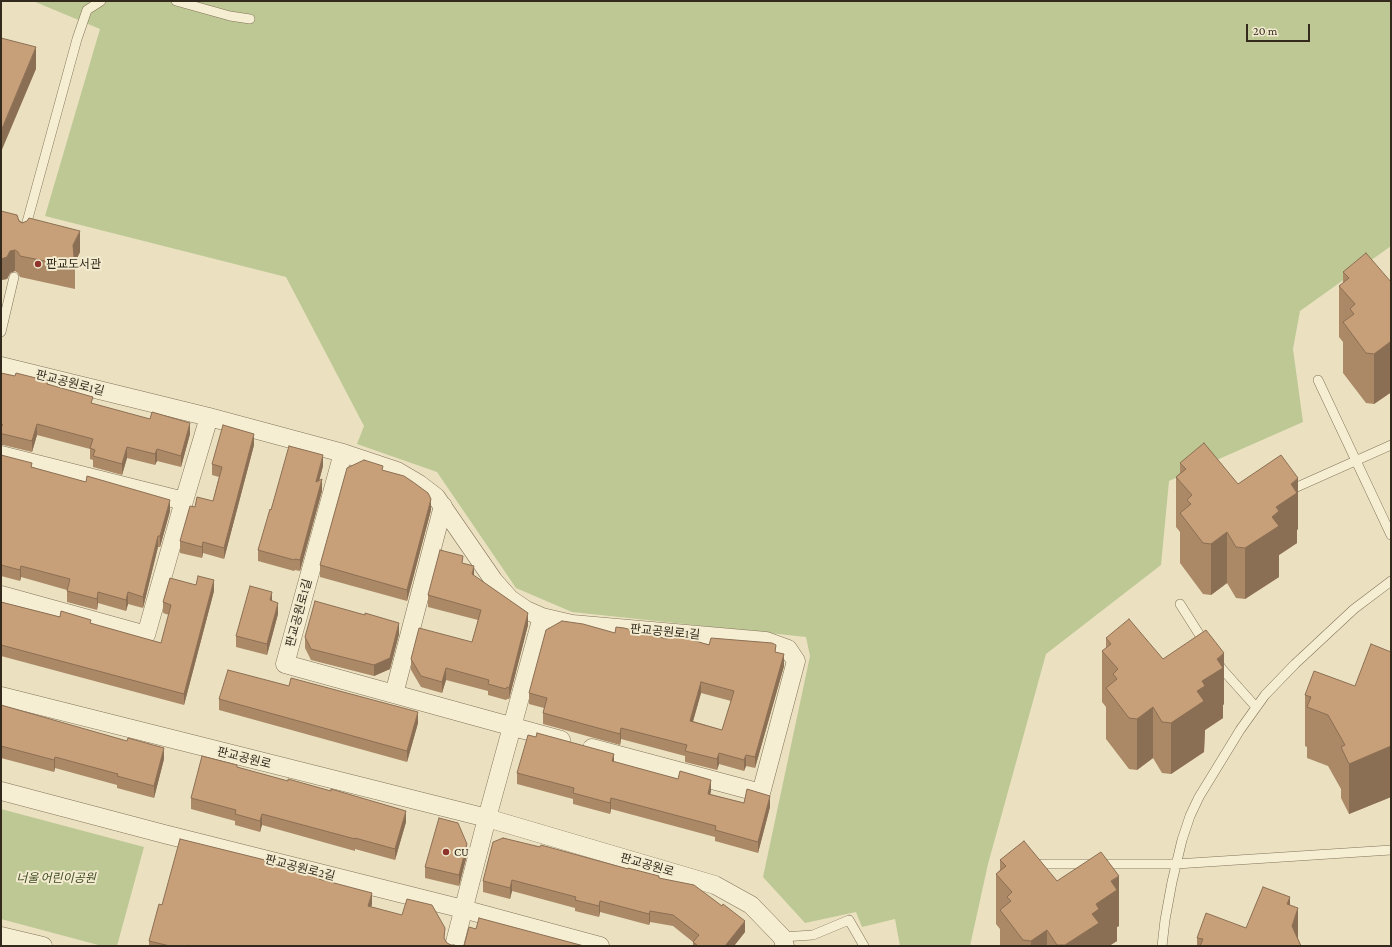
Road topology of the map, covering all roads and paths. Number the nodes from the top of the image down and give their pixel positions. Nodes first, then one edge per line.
1 (101, 1) edge
2 (176, 1) edge
3 (250, 19) dead end
4 (22, 238) edge
5 (14, 277) dead end
6 (1, 332) edge
7 (1, 366) edge
8 (1318, 380) dead end
9 (209, 417) junction
10 (1391, 445) edge
11 (342, 453) junction
12 (1, 455) edge
13 (1356, 460) junction
14 (1281, 494) edge
15 (184, 501) junction
16 (443, 506) junction
17 (1391, 535) edge
18 (1391, 581) edge
19 (1, 595) edge
20 (1180, 604) dead end
21 (542, 617) junction
22 (394, 694) junction
23 (1, 696) edge
24 (1256, 707) junction
25 (512, 727) junction
26 (1, 790) edge
27 (487, 818) junction
28 (1391, 850) edge
29 (1042, 864) edge
30 (1176, 864) junction
31 (463, 909) junction
32 (1, 936) edge
33 (784, 942) edge
34 (43, 946) edge
35 (454, 946) edge
36 (600, 946) edge
37 (864, 946) edge
38 (1162, 946) edge

1 - 4 lane
2 - 3 lane
5 - 6 lane
7 - 9 street, 판교공원로1길
8 - 13 lane
9 - 11 street, 판교공원로1길
9 - 15 street
10 - 13 lane
11 - 16 street, 판교공원로1길
11 - 22 street, 판교공원로1길
12 - 15 street
13 - 14 lane
13 - 17 lane
15 - 19 street
16 - 21 street, 판교공원로1길
16 - 22 street
18 - 24 lane
20 - 24 lane
21 - 25 street
21 - 25 street, 판교공원로1길
22 - 25 street, 판교공원로1길
23 - 27 street, 판교공원로
24 - 30 lane
25 - 27 street
26 - 31 street, 판교공원로2길
27 - 31 street
27 - 33 street, 판교공원로
28 - 30 lane
29 - 30 lane
30 - 38 lane
31 - 35 street
31 - 36 street, 판교공원로2길
32 - 34 street
33 - 37 lane

